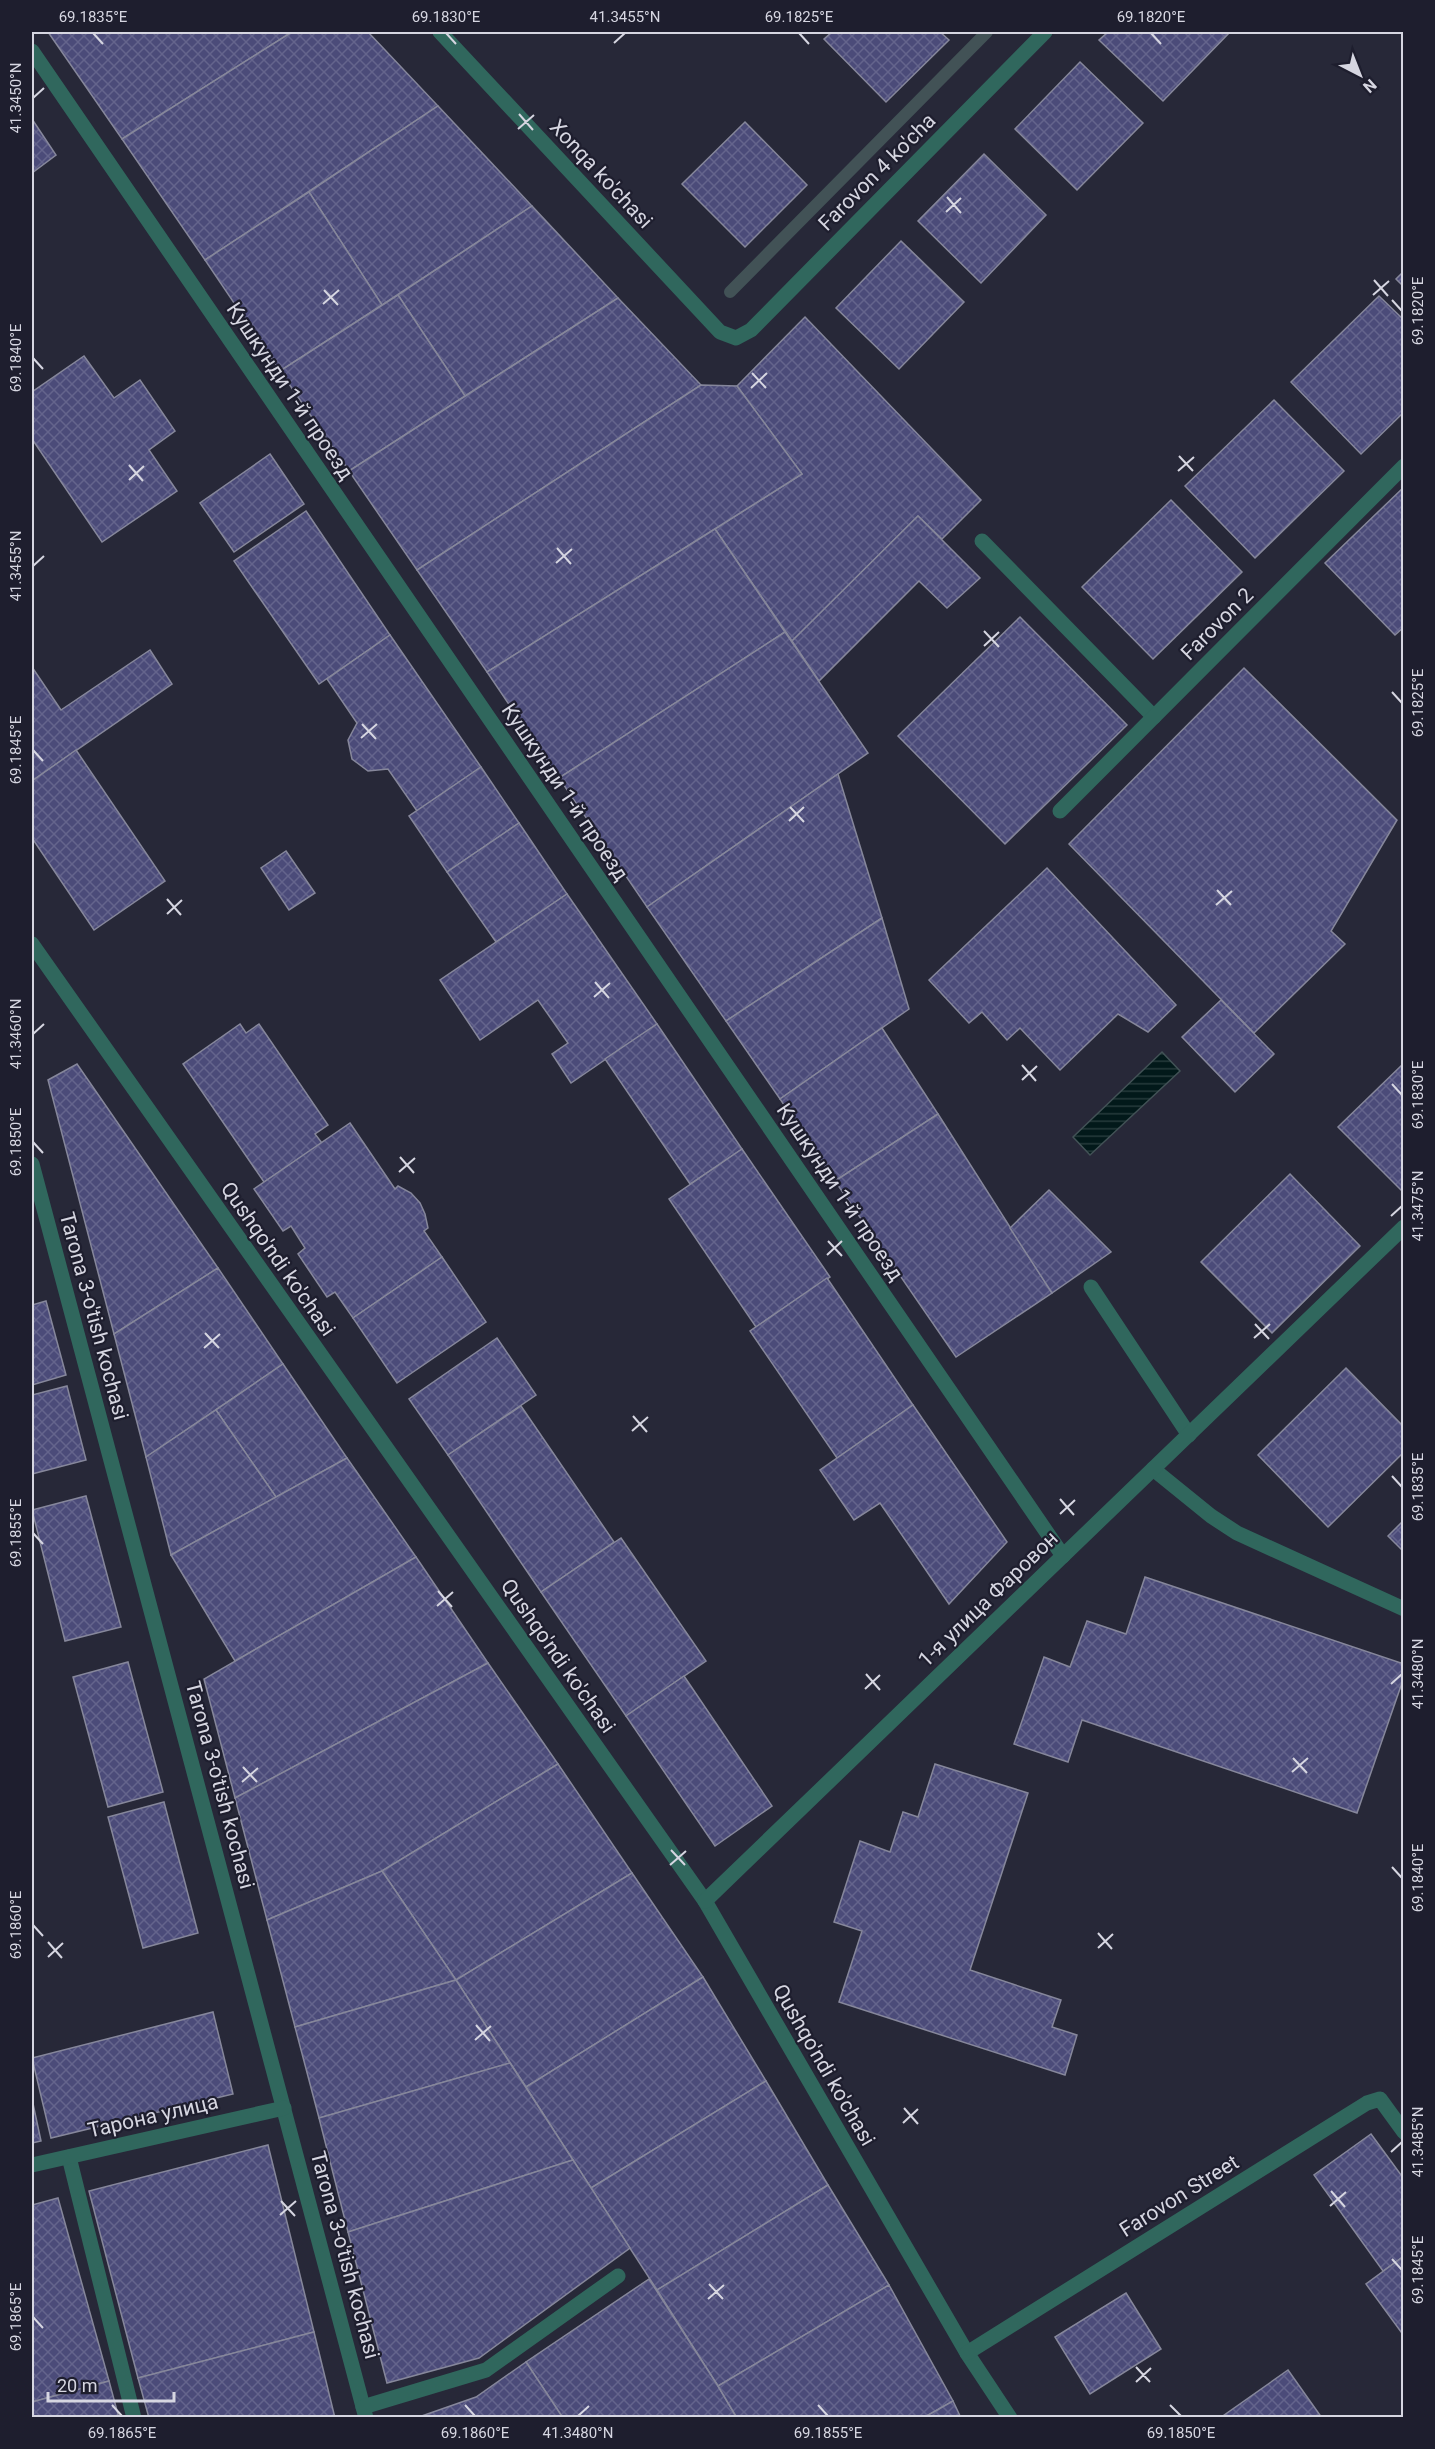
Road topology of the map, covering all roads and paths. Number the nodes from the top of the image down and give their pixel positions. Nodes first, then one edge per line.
1 (440, 32) edge
2 (1045, 32) edge
3 (32, 51) edge
4 (736, 338) joint
5 (1404, 466) edge
6 (982, 541) dead end
7 (1154, 717) junction
8 (1060, 812) dead end
9 (32, 944) edge
10 (32, 1164) edge
11 (1404, 1227) edge
12 (1091, 1287) dead end
13 (1189, 1435) junction
14 (1153, 1469) junction
15 (1063, 1556) junction
16 (1404, 1610) edge
17 (705, 1901) junction
18 (284, 2108) junction
19 (1404, 2132) edge
20 (69, 2157) junction
21 (32, 2165) edge
22 (618, 2276) dead end
23 (967, 2353) junction
24 (365, 2412) edge
25 (134, 2418) edge
26 (1010, 2418) edge

1 - 4 street, Xonqa ko'chasi
2 - 4 street, Farovon 4 ko'cha
3 - 15 street, Кушкунди 1-й проезд
5 - 7 street, Farovon 2
6 - 7 street
7 - 8 street, Farovon 2
9 - 17 street, Qushqo'ndi ko'chasi
10 - 18 street, Tarona 3-o'tish kochasi
11 - 13 street, 1-я улица Фаровон
12 - 13 street
13 - 14 street, 1-я улица Фаровон
14 - 15 street, 1-я улица Фаровон
14 - 16 street
15 - 17 street, 1-я улица Фаровон
17 - 23 street, Qushqo'ndi ko'chasi
18 - 20 street, Тарона улица
18 - 24 street, Tarona 3-o'tish kochasi
19 - 23 street, Farovon Street
20 - 21 street, Тарона улица
20 - 25 street
22 - 24 street
23 - 26 street, Qushqo'ndi ko'chasi

